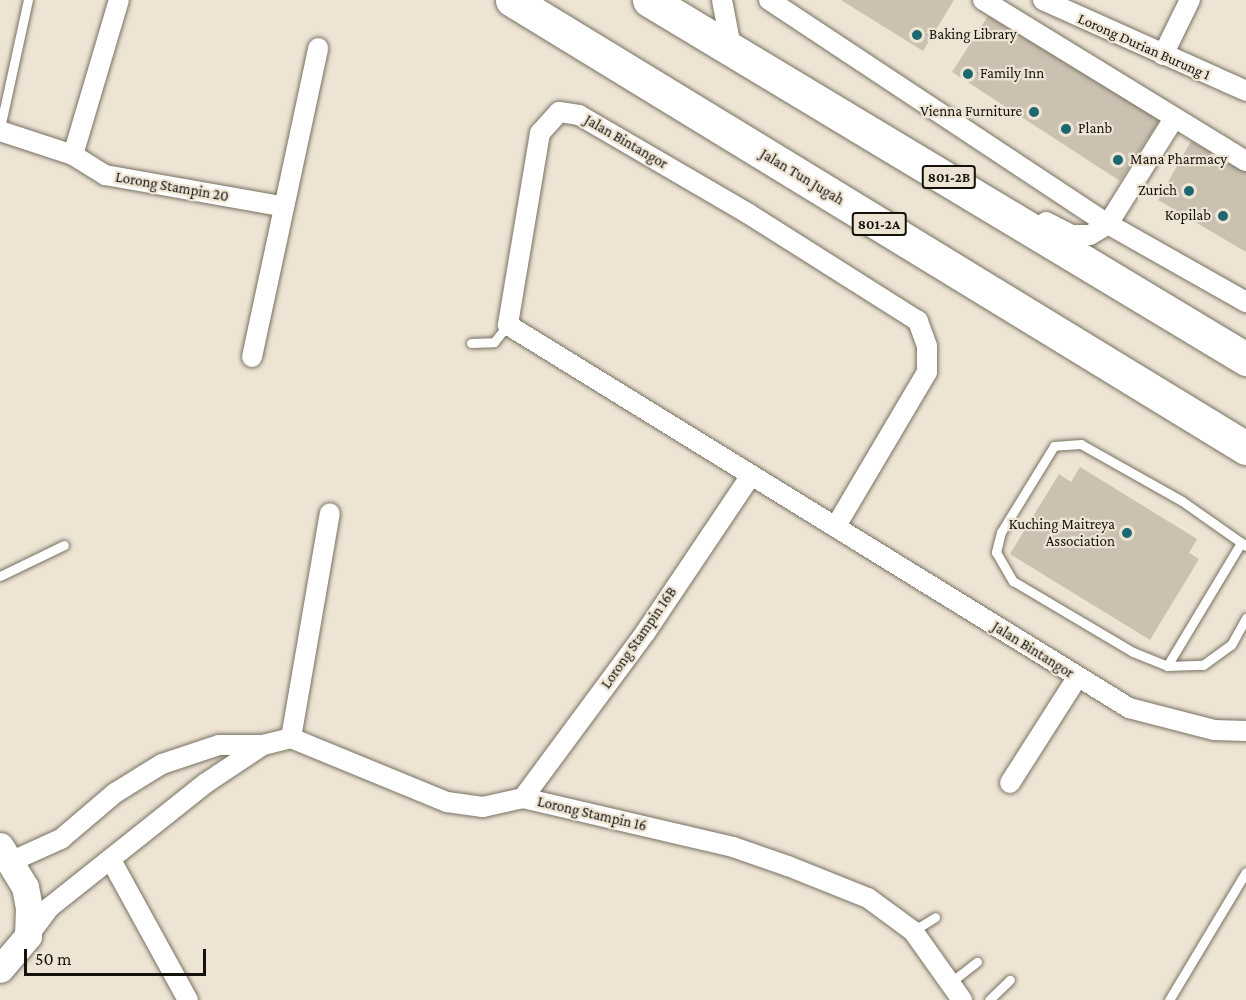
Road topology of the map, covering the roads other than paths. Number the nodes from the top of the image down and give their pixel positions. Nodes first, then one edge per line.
1 (28, 0) edge
2 (119, 0) edge
3 (512, 0) edge
4 (649, 0) edge
5 (722, 0) edge
6 (770, 0) edge
7 (983, 0) edge
8 (1042, 0) edge
9 (1190, 0) edge
10 (318, 48) dead end
11 (732, 52) junction
12 (1163, 56) junction
13 (1246, 91) edge
14 (1173, 120) junction
15 (0, 130) edge
16 (73, 155) junction
17 (1246, 161) edge
18 (926, 162) junction
19 (282, 207) junction
20 (1108, 224) junction
21 (1246, 302) edge
22 (508, 325) junction
23 (471, 343) dead end
24 (252, 357) dead end
25 (1246, 359) edge
26 (1246, 448) edge
27 (751, 475) junction
28 (330, 513) dead end
29 (836, 526) junction
30 (1243, 544) edge
31 (64, 545) dead end
32 (0, 576) edge
33 (1246, 618) edge
34 (1167, 666) junction
35 (1077, 678) junction
36 (1246, 731) edge
37 (291, 738) junction
38 (262, 745) junction
39 (1010, 783) dead end
40 (523, 798) junction
41 (5, 854) edge
42 (111, 860) junction
43 (1246, 872) edge
44 (935, 916) dead end
45 (913, 931) junction
46 (28, 936) junction
47 (977, 962) dead end
48 (0, 969) edge
49 (1010, 980) dead end
50 (951, 982) junction
51 (188, 1000) edge
52 (962, 1000) edge
53 (990, 1000) edge
54 (1169, 1000) edge

1 - 15 lane
2 - 16 street
3 - 26 highway, Jalan Tun Jugah / 801-2A
4 - 11 highway, 801-2B
5 - 11 street
6 - 20 street
7 - 14 street
8 - 12 street, Lorong Durian Burung 1
9 - 12 street
10 - 19 street
11 - 18 highway, 801-2B
12 - 13 street, Lorong Durian Burung 1
14 - 17 street
14 - 20 street
15 - 16 street, Lorong Stampin 20
16 - 19 street, Lorong Stampin 20
18 - 20 street
18 - 25 highway, 801-2B
19 - 24 street
20 - 21 street
22 - 23 lane
22 - 27 street, Jalan Bintangor
22 - 29 street, Jalan Bintangor
27 - 29 street, Jalan Bintangor
27 - 40 street, Lorong Stampin 16B
28 - 37 street
29 - 35 street, Jalan Bintangor
30 - 34 lane
30 - 34 lane
31 - 32 lane
33 - 34 lane
35 - 36 street, Jalan Bintangor
35 - 39 street
37 - 38 street
37 - 40 street, Lorong Stampin 16
38 - 41 street
38 - 42 street
40 - 45 street, Lorong Stampin 16
41 - 46 street
42 - 46 street
42 - 51 street
43 - 54 lane
44 - 45 lane
45 - 50 street, Lorong Stampin 16
46 - 48 street
47 - 50 lane
49 - 53 lane
50 - 52 street, Lorong Stampin 16

